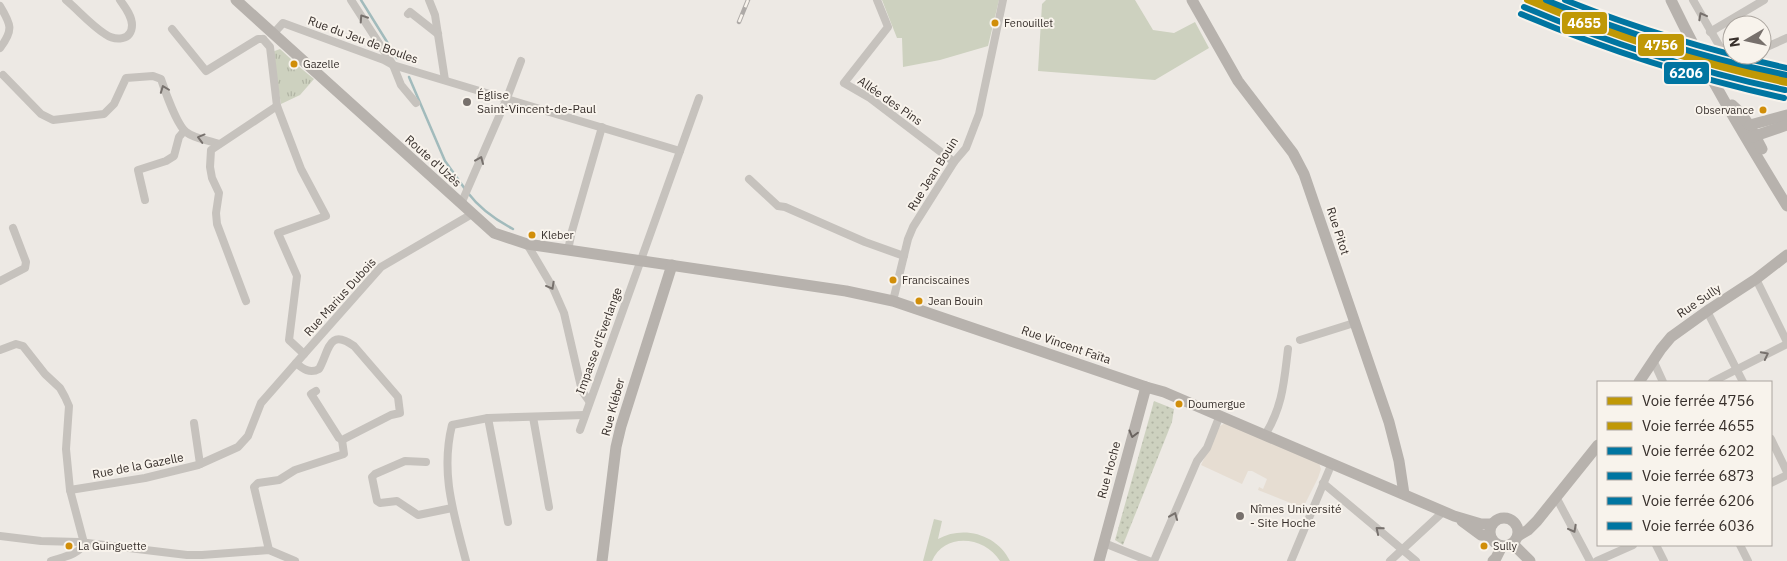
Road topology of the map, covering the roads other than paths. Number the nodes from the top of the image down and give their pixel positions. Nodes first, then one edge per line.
1 (66, 0) edge
2 (120, 0) edge
3 (352, 0) edge
4 (429, 0) edge
5 (877, 0) edge
6 (1003, 0) edge
7 (1192, 0) edge
8 (1671, 0) edge
9 (1693, 0) edge
10 (1764, 0) edge
11 (240, 1) edge
12 (0, 6) edge
13 (408, 14) dead end
14 (172, 29) dead end
15 (1710, 32) junction
16 (438, 34) junction
17 (270, 38) junction
18 (1787, 38) edge
19 (1772, 45) edge
20 (0, 48) edge
21 (1722, 48) edge
22 (521, 61) dead end
23 (393, 65) junction
24 (3, 76) dead end
25 (445, 80) junction
26 (507, 98) junction
27 (699, 98) dead end
28 (416, 103) dead end
29 (277, 106) junction
30 (1787, 115) edge
31 (1787, 125) edge
32 (602, 127) junction
33 (184, 131) junction
34 (1751, 133) junction
35 (219, 144) junction
36 (680, 151) junction
37 (954, 162) junction
38 (749, 179) dead end
39 (145, 200) dead end
40 (461, 204) junction
41 (1787, 205) edge
42 (472, 214) junction
43 (13, 228) dead end
44 (527, 244) junction
45 (568, 250) junction
46 (1787, 255) edge
47 (904, 256) junction
48 (646, 261) junction
49 (672, 265) junction
50 (1756, 280) junction
51 (0, 281) edge
52 (246, 301) dead end
53 (893, 301) junction
54 (1707, 311) junction
55 (1354, 323) junction
56 (1300, 340) dead end
57 (1787, 343) edge
58 (1288, 349) dead end
59 (0, 350) edge
60 (304, 354) junction
61 (1653, 360) junction
62 (296, 363) junction
63 (1737, 370) junction
64 (1640, 381) edge
65 (1663, 381) edge
66 (1714, 381) edge
67 (1742, 381) edge
68 (1146, 387) junction
69 (316, 391) dead end
70 (589, 401) junction
71 (1220, 415) junction
72 (584, 416) junction
73 (533, 417) junction
74 (488, 418) junction
75 (194, 423) dead end
76 (580, 430) dead end
77 (1264, 434) junction
78 (342, 440) junction
79 (1772, 441) edge
80 (1597, 446) edge
81 (426, 462) dead end
82 (1332, 463) junction
83 (200, 464) junction
84 (1787, 474) edge
85 (1772, 482) edge
86 (1323, 483) junction
87 (70, 490) junction
88 (1404, 494) junction
89 (1556, 497) junction
90 (549, 507) dead end
91 (452, 508) junction
92 (1444, 511) junction
93 (1454, 516) junction
94 (1537, 520) junction
95 (508, 522) dead end
96 (1514, 522) junction
97 (1492, 524) junction
98 (0, 536) edge
99 (1490, 536) junction
100 (1511, 542) junction
101 (84, 543) junction
102 (1104, 543) junction
103 (1631, 546) edge
104 (1656, 546) edge
105 (1740, 546) edge
106 (269, 550) junction
107 (1402, 550) junction
108 (186, 558) edge
109 (51, 561) edge
110 (295, 561) edge
111 (466, 561) edge
112 (602, 561) edge
113 (1099, 561) edge
114 (1149, 561) edge
115 (1154, 561) edge
116 (1291, 561) edge
117 (1390, 561) edge
118 (1416, 561) edge
119 (1493, 561) edge
120 (1530, 561) edge
121 (1590, 561) edge
122 (1597, 561) edge
123 (1664, 561) edge
124 (1748, 561) edge

1 - 2 street
23 -> 3 street
4 - 16 street
5 - 37 street, Allée des Pins
6 - 37 street, Rue Jean Bouin
7 - 55 main road, Rue Pitot
8 - 34 main road
15 -> 9 street
10 - 15 street
11 - 17 main road, Route d'Uzès
12 - 20 street
13 - 16 street
14 - 17 street
15 - 21 street
16 - 25 street
17 - 23 street, Rue du Jeu de Boules
17 - 29 street
17 - 40 main road, Route d'Uzès
18 - 19 street
22 - 26 street
23 - 25 street, Rue du Jeu de Boules
23 - 28 street
33 -> 24 street
25 - 26 street, Rue du Jeu de Boules
26 - 32 street, Rue du Jeu de Boules
40 -> 26 street
27 - 36 street, Impasse d'Everlange
29 - 35 street
29 - 60 street
30 - 34 main road
31 - 34 main road
32 - 36 street, Rue du Jeu de Boules
32 - 45 street
35 -> 33 street
33 - 39 street
34 - 41 main road
35 - 52 street
36 - 48 street, Impasse d'Everlange
37 - 47 street, Rue Jean Bouin
38 - 47 street
40 - 42 main road, Route d'Uzès
42 - 44 main road, Route d'Uzès
42 - 60 street, Rue Marius Dubois
43 - 51 street
44 - 45 main road, Route d'Uzès
44 -> 70 street
45 - 48 main road, Route d'Uzès
46 - 50 main road, Rue Sully
47 - 53 street, Rue Jean Bouin
48 - 49 main road, Rue Vincent Faïta
48 - 70 street, Impasse d'Everlange
49 - 53 main road, Rue Vincent Faïta
49 - 112 main road, Rue Kléber
50 - 54 main road, Rue Sully
50 - 57 street
53 - 68 main road, Rue Vincent Faïta
54 - 61 main road, Rue Sully
54 - 63 street
55 - 56 street
55 - 88 main road, Rue Pitot
63 -> 57 street
58 - 77 street
59 - 87 street
60 - 62 street, Rue de la Gazelle
61 - 64 main road, Rue Sully
61 - 65 street
62 - 78 street
62 - 83 street, Rue de la Gazelle
63 - 66 street
63 - 67 street
68 - 71 main road, Rue Vincent Faïta
68 -> 102 main road, Rue Hoche
69 - 78 street
70 - 72 street, Impasse d'Everlange
71 - 77 main road, Rue Vincent Faïta
115 -> 71 street
72 - 73 street
72 - 76 street, Impasse d'Everlange
73 - 74 street
73 - 90 street
74 - 91 street
74 - 95 street
75 - 83 street
77 - 82 main road, Rue Vincent Faïta
78 - 106 street
79 - 84 street
80 - 89 main road
81 - 91 street
82 - 86 street
82 - 88 main road, Rue Vincent Faïta
83 - 87 street, Rue de la Gazelle
84 - 85 street
107 -> 86 street
86 - 116 street
87 - 101 street
88 - 92 main road, Rue Vincent Faïta
89 - 94 main road
89 -> 121 street
91 - 111 street
92 - 93 main road, Rue Vincent Faïta
92 - 107 street
93 - 97 main road, Rue Vincent Faïta
93 - 99 main road, Rue Vincent Faïta
94 - 96 main road
94 - 100 main road
96 - 97 main road
96 - 100 main road
97 - 99 main road
98 - 101 street
99 - 100 main road
100 - 119 main road
100 - 120 main road
101 - 108 street
101 - 109 street
102 - 113 main road, Rue Hoche
102 - 114 street
103 - 122 street
104 - 123 street
105 - 124 street
106 - 108 street
106 - 110 street
107 - 117 street
107 - 118 street

